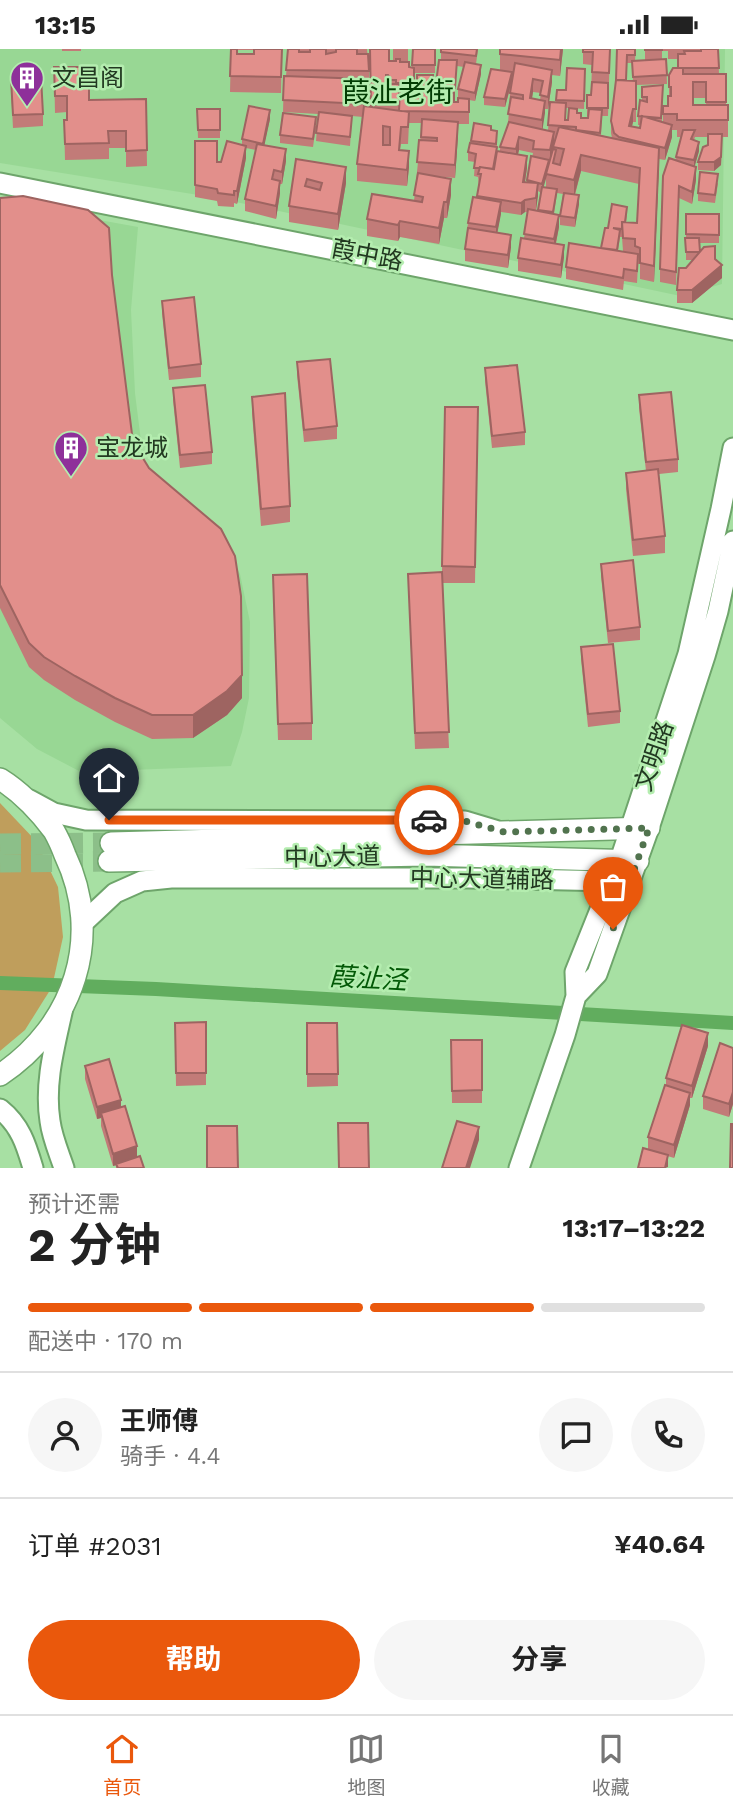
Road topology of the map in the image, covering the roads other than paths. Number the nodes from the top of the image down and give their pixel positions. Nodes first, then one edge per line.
1 (0, 183) edge
2 (733, 330) edge
3 (733, 447) edge
4 (733, 541) edge
5 (0, 779) edge
6 (23, 796) junction
7 (639, 828) junction
8 (504, 832) junction
9 (629, 860) junction
10 (612, 881) junction
11 (83, 923) junction
12 (576, 996) junction
13 (63, 1008) junction
14 (0, 1075) edge
15 (0, 1109) edge
16 (33, 1168) edge
17 (64, 1168) edge
18 (519, 1168) edge

1 - 2 main road, 葭中路
3 - 7 main road, 文明路
4 - 7 main road, 文明路
5 - 6 main road
6 - 8 main road
6 - 11 main road
7 - 8 main road, 中心大道
7 - 9 main road, 文明路
8 - 9 main road, 中心大道
9 - 10 main road, 文明路
9 - 12 main road, 文明路
10 - 11 main road, 中心大道辅路
10 - 12 main road, 文明路
11 - 13 main road
12 - 18 main road
13 - 14 main road
13 - 17 main road
15 - 16 main road

